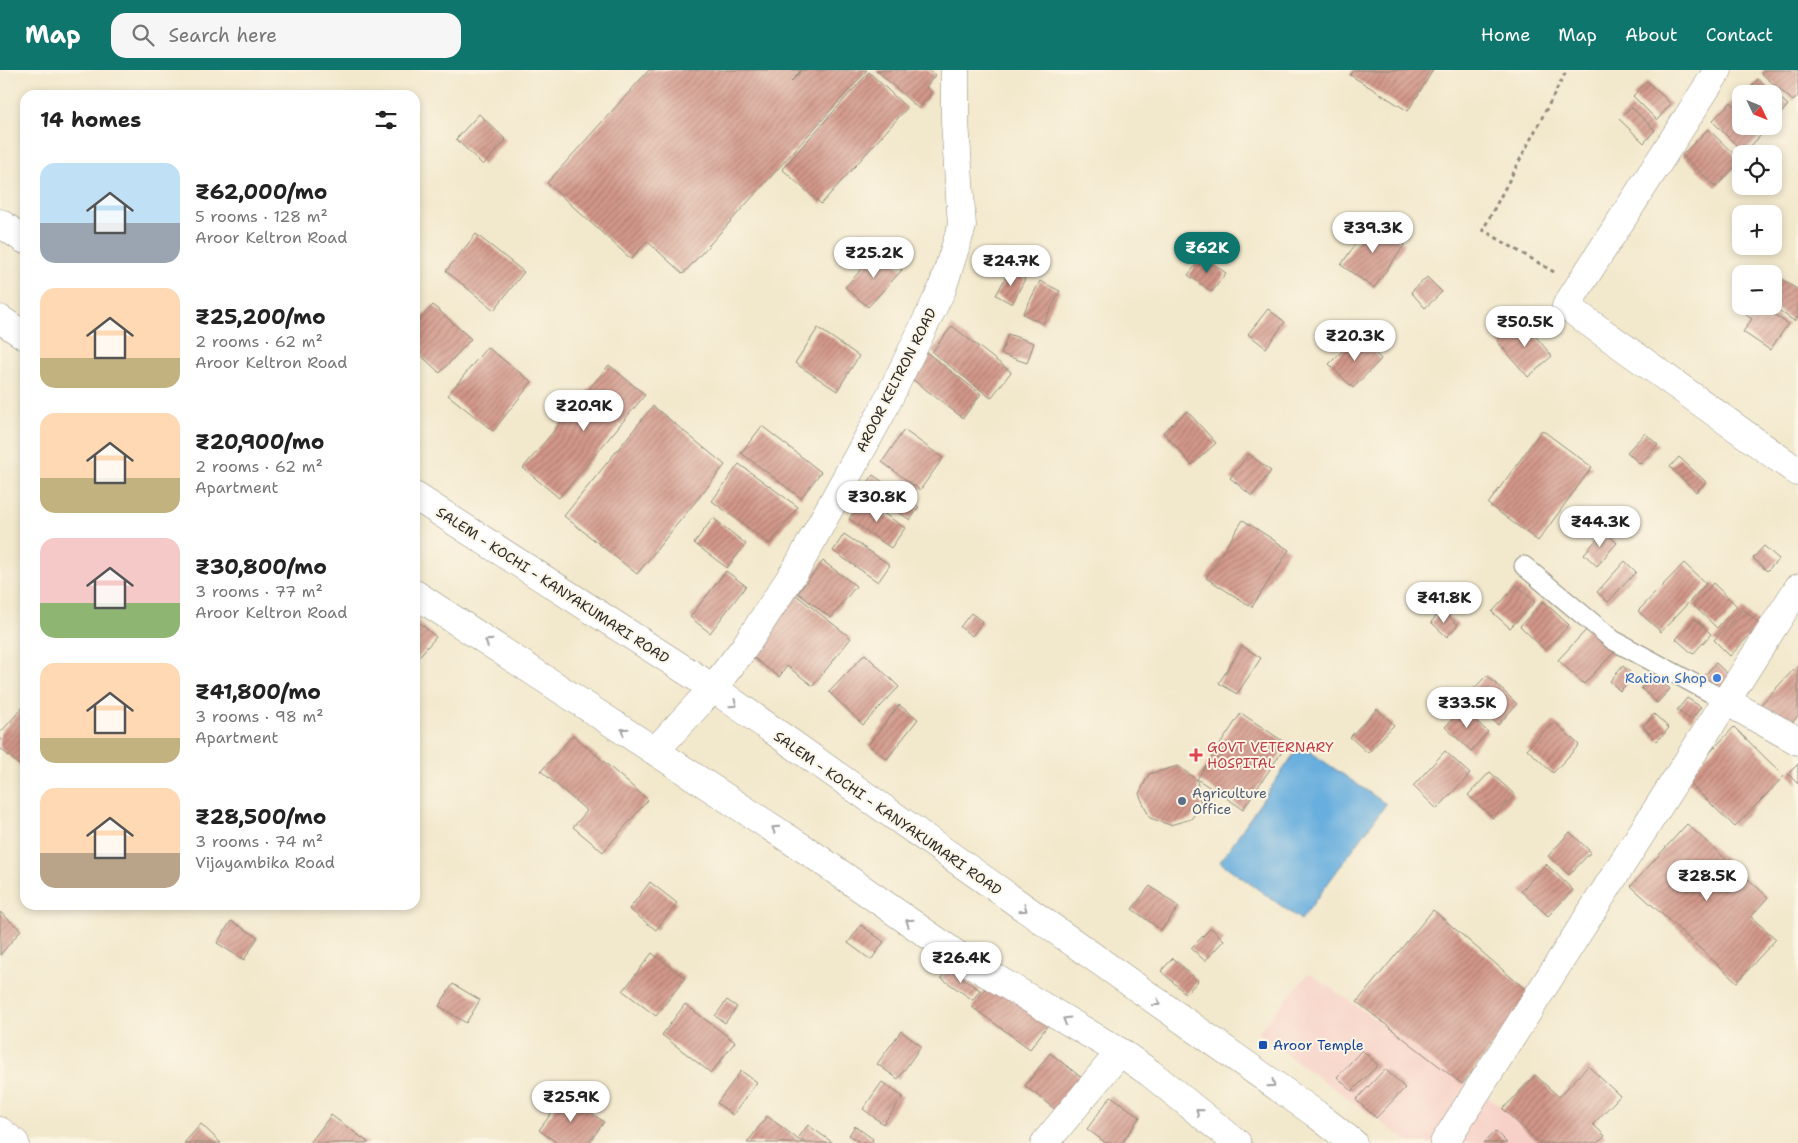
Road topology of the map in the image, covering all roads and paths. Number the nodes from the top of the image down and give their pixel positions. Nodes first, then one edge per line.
1 (955, 70) edge
2 (1567, 70) edge
3 (1718, 70) edge
4 (0, 223) edge
5 (20, 237) edge
6 (1578, 287) junction
7 (0, 319) edge
8 (20, 333) edge
9 (1798, 472) edge
10 (420, 499) edge
11 (1524, 566) dead end
12 (1798, 588) edge
13 (420, 597) edge
14 (713, 688) junction
15 (1726, 701) junction
16 (1798, 740) edge
17 (655, 751) junction
18 (1120, 1052) junction
19 (0, 1131) edge
20 (15, 1143) edge
21 (1045, 1143) edge
22 (1237, 1143) edge
23 (1353, 1143) edge
24 (1444, 1143) edge

1 - 14 main road, AROOR KELTRON ROAD
2 - 6 path
3 - 6 main road
4 - 5 main road
6 - 9 main road
7 - 8 main road
10 - 14 main road, SALEM - KOCHI - KANYAKUMARI ROAD
11 - 15 lane
12 - 15 main road
17 -> 13 main road
14 - 17 main road, AROOR KELTRON ROAD
14 -> 23 main road, SALEM - KOCHI - KANYAKUMARI ROAD
15 - 16 main road
15 - 24 main road
18 -> 17 main road
18 - 21 main road
22 -> 18 main road
19 - 20 main road

